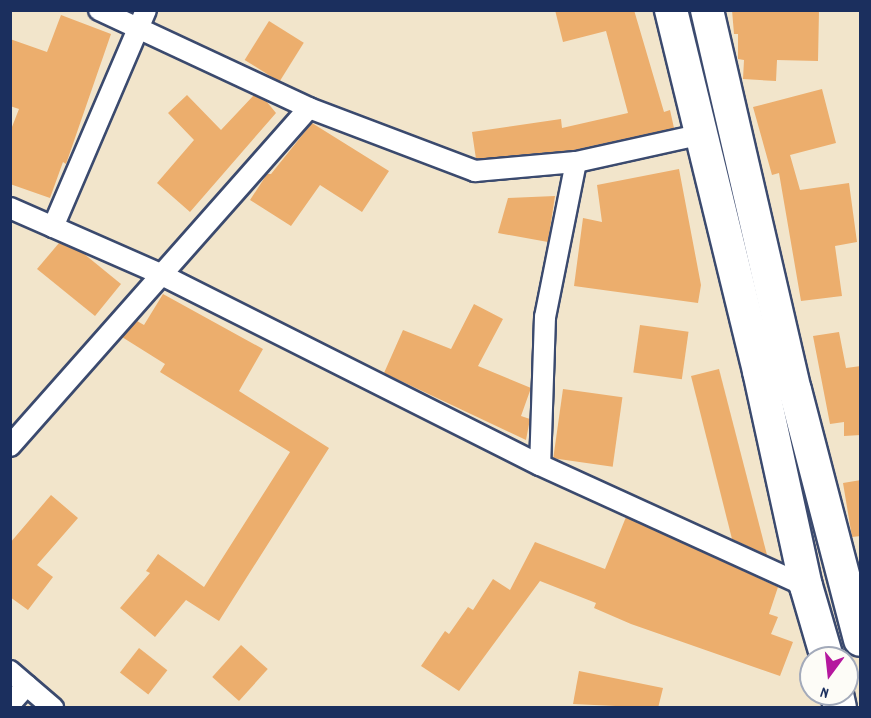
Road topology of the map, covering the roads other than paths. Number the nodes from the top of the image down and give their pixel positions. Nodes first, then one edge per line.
1 (99, 10) edge
2 (671, 10) edge
3 (707, 10) edge
4 (143, 20) edge
5 (309, 108) junction
6 (702, 134) junction
7 (576, 162) junction
8 (10, 208) edge
9 (53, 226) junction
10 (160, 274) junction
11 (10, 446) edge
12 (540, 465) junction
13 (806, 586) junction
14 (861, 640) edge
15 (824, 646) edge
16 (10, 671) edge
17 (27, 685) junction
18 (10, 704) edge
19 (53, 708) edge

1 - 4 street
2 - 6 highway
3 - 14 highway
4 - 5 street
4 - 9 street
5 - 7 street
5 - 10 street
6 - 7 street
6 - 13 highway
7 - 12 street
8 - 9 street
9 - 10 street
10 - 11 street
10 - 12 street
12 - 13 street
13 - 15 highway
16 - 17 street
17 - 18 street
17 - 19 street

